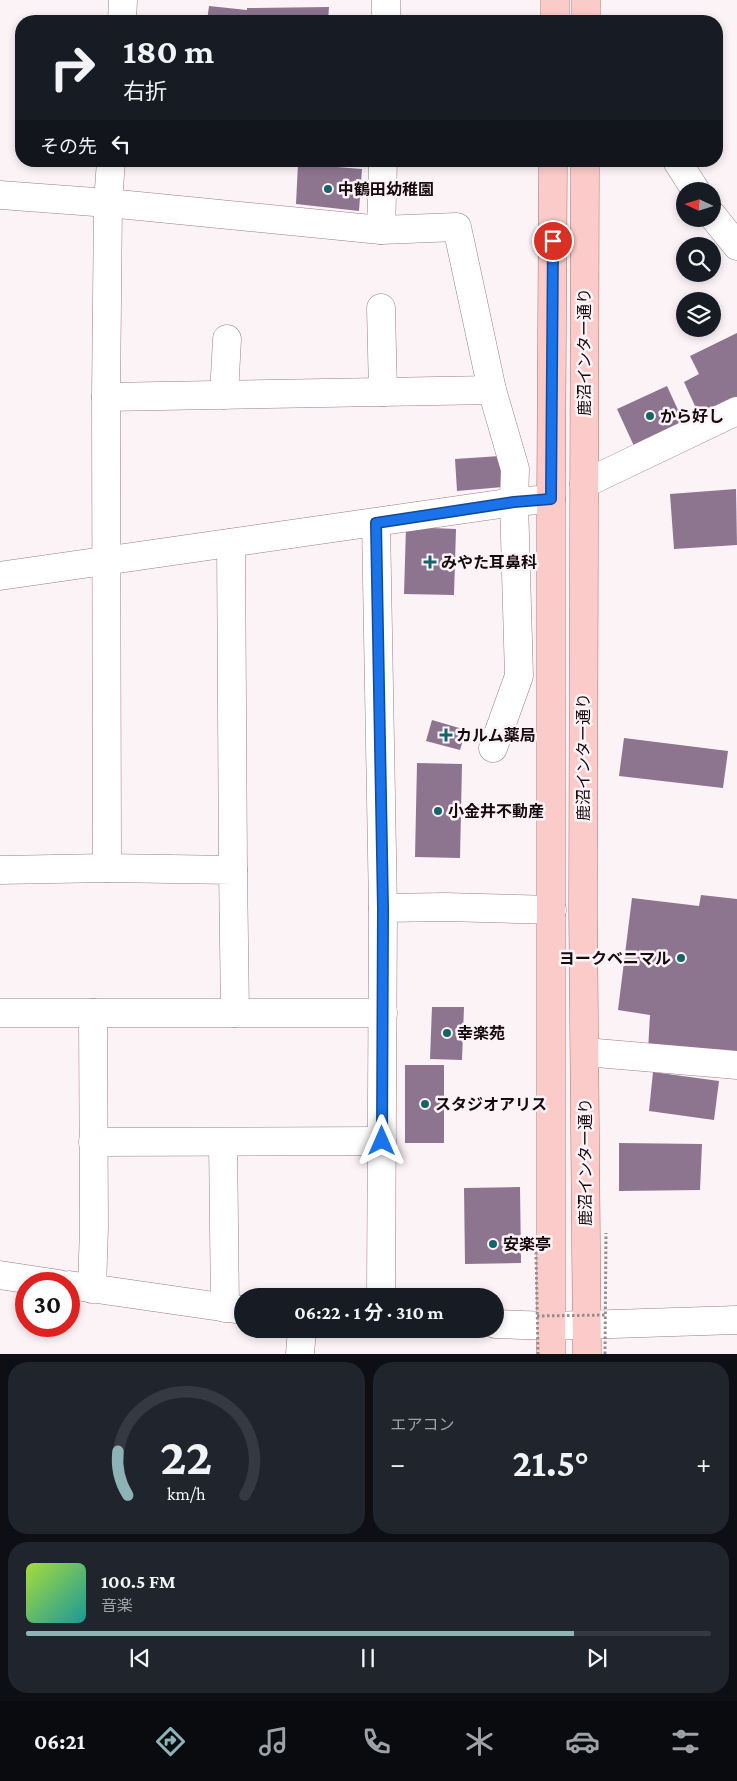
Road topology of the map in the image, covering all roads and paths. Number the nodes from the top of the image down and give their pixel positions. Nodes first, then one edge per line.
1 (124, 0) edge
2 (386, 0) edge
3 (555, 0) edge
4 (587, 0) edge
5 (123, 15) edge
6 (386, 15) edge
7 (555, 15) edge
8 (586, 15) edge
9 (596, 15) edge
10 (111, 167) edge
11 (384, 167) edge
12 (553, 167) edge
13 (585, 167) edge
14 (681, 167) edge
15 (690, 182) edge
16 (0, 195) edge
17 (108, 203) junction
18 (721, 226) edge
19 (381, 230) junction
20 (737, 246) edge
21 (381, 308) dead end
22 (228, 339) dead end
23 (492, 390) junction
24 (383, 392) junction
25 (224, 395) junction
26 (106, 397) junction
27 (737, 411) edge
28 (584, 484) junction
29 (551, 499) junction
30 (514, 502) junction
31 (376, 523) junction
32 (231, 543) junction
33 (108, 560) junction
34 (0, 576) edge
35 (493, 748) dead end
36 (107, 868) junction
37 (0, 870) edge
38 (232, 870) junction
39 (383, 908) junction
40 (552, 910) junction
41 (235, 1012) junction
42 (0, 1013) edge
43 (93, 1013) junction
44 (383, 1013) junction
45 (584, 1052) junction
46 (737, 1066) edge
47 (382, 1141) junction
48 (93, 1142) junction
49 (223, 1142) junction
50 (606, 1232) dead end
51 (536, 1252) dead end
52 (0, 1275) edge
53 (15, 1277) edge
54 (80, 1287) edge
55 (381, 1288) edge
56 (234, 1309) edge
57 (596, 1320) junction
58 (737, 1320) edge
59 (544, 1321) junction
60 (504, 1323) edge
61 (301, 1338) edge
62 (300, 1354) edge
63 (538, 1354) edge
64 (551, 1354) edge
65 (587, 1354) edge
66 (605, 1354) edge

1 - 5 street
2 - 6 street
3 - 7 main road
4 - 8 main road
4 - 9 street
10 - 17 street
11 - 19 street
12 - 29 main road, 鹿沼インター通り
13 - 28 main road, 鹿沼インター通り
14 - 15 street
16 - 17 street
17 - 19 street
17 - 26 street
18 - 20 street
19 - 23 street
21 - 24 street
22 - 25 street
23 - 24 street
23 - 30 street
24 - 25 street
25 - 26 street
26 - 33 street
27 - 28 street
28 - 45 main road, 鹿沼インター通り
29 - 30 street
29 - 40 main road, 鹿沼インター通り
30 - 31 street
30 - 35 street
31 - 32 street
31 - 39 street
32 - 33 street
32 - 38 street
33 - 34 street
33 - 36 street
36 - 37 street
36 - 38 street
38 - 41 street
39 - 40 street
39 - 44 street
40 - 59 main road, 鹿沼インター通り
41 - 43 street
41 - 44 street
42 - 43 street
43 - 48 street
44 - 47 street
45 - 46 street
45 - 57 main road, 鹿沼インター通り
47 - 49 street
47 - 55 street
48 - 49 street
48 - 54 street
49 - 56 street
50 - 57 path, bridge
51 - 59 path, bridge
52 - 53 street
54 - 56 street
57 - 58 street
57 - 59 street
57 - 59 path, bridge
57 - 65 main road, 鹿沼インター通り
57 - 66 path, bridge
59 - 60 street
59 - 63 path, bridge
59 - 64 main road, 鹿沼インター通り
61 - 62 street

